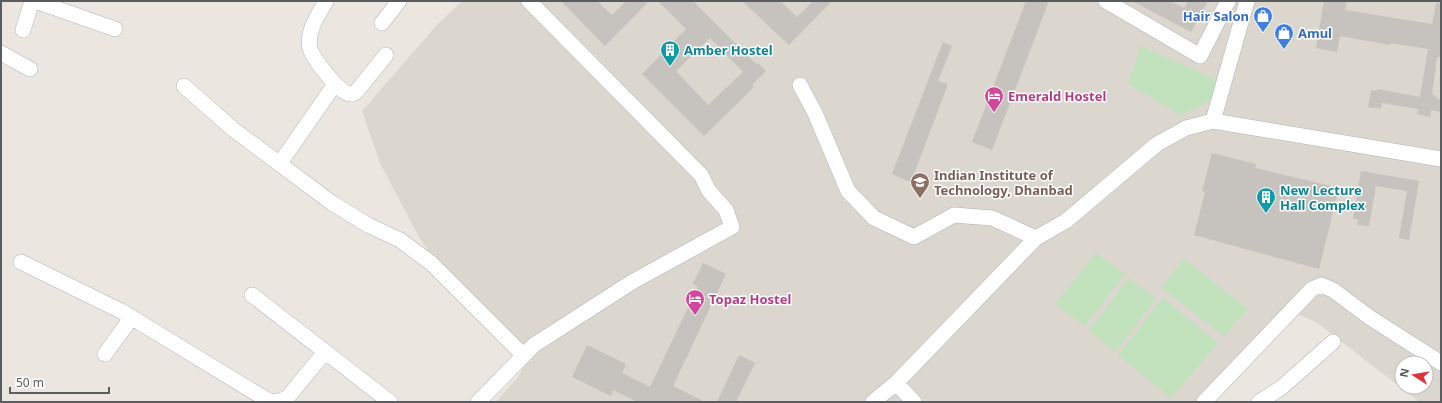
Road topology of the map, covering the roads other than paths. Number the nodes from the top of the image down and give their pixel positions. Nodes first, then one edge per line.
1 (32, 1) edge
2 (36, 1) edge
3 (326, 1) edge
4 (399, 1) edge
5 (529, 1) edge
6 (1106, 1) edge
7 (1228, 1) edge
8 (1247, 1) edge
9 (382, 23) dead end
10 (115, 29) dead end
11 (23, 30) dead end
12 (1, 54) edge
13 (386, 56) dead end
14 (30, 69) dead end
15 (335, 84) junction
16 (184, 86) dead end
17 (800, 86) dead end
18 (1213, 121) junction
19 (1441, 159) edge
20 (280, 163) junction
21 (1036, 238) junction
22 (21, 262) dead end
23 (252, 295) dead end
24 (132, 317) junction
25 (1333, 342) dead end
26 (325, 352) junction
27 (105, 354) dead end
28 (523, 355) junction
29 (1441, 364) edge
30 (896, 383) junction
31 (277, 402) edge
32 (390, 402) edge
33 (478, 402) edge
34 (873, 402) edge
35 (914, 402) edge
36 (1204, 402) edge
37 (1259, 402) edge

1 - 11 street
2 - 10 street
3 - 15 street
4 - 9 street
5 - 28 street
6 - 7 street
8 - 18 street
12 - 14 street
13 - 15 street
15 - 20 street
16 - 20 street
17 - 21 street
18 - 19 street
18 - 21 street
20 - 28 street
21 - 30 street
22 - 24 street
23 - 26 street
24 - 27 street
24 - 31 street
25 - 37 street
26 - 31 street
26 - 32 street
28 - 33 street
29 - 36 street
30 - 34 street
30 - 35 street

